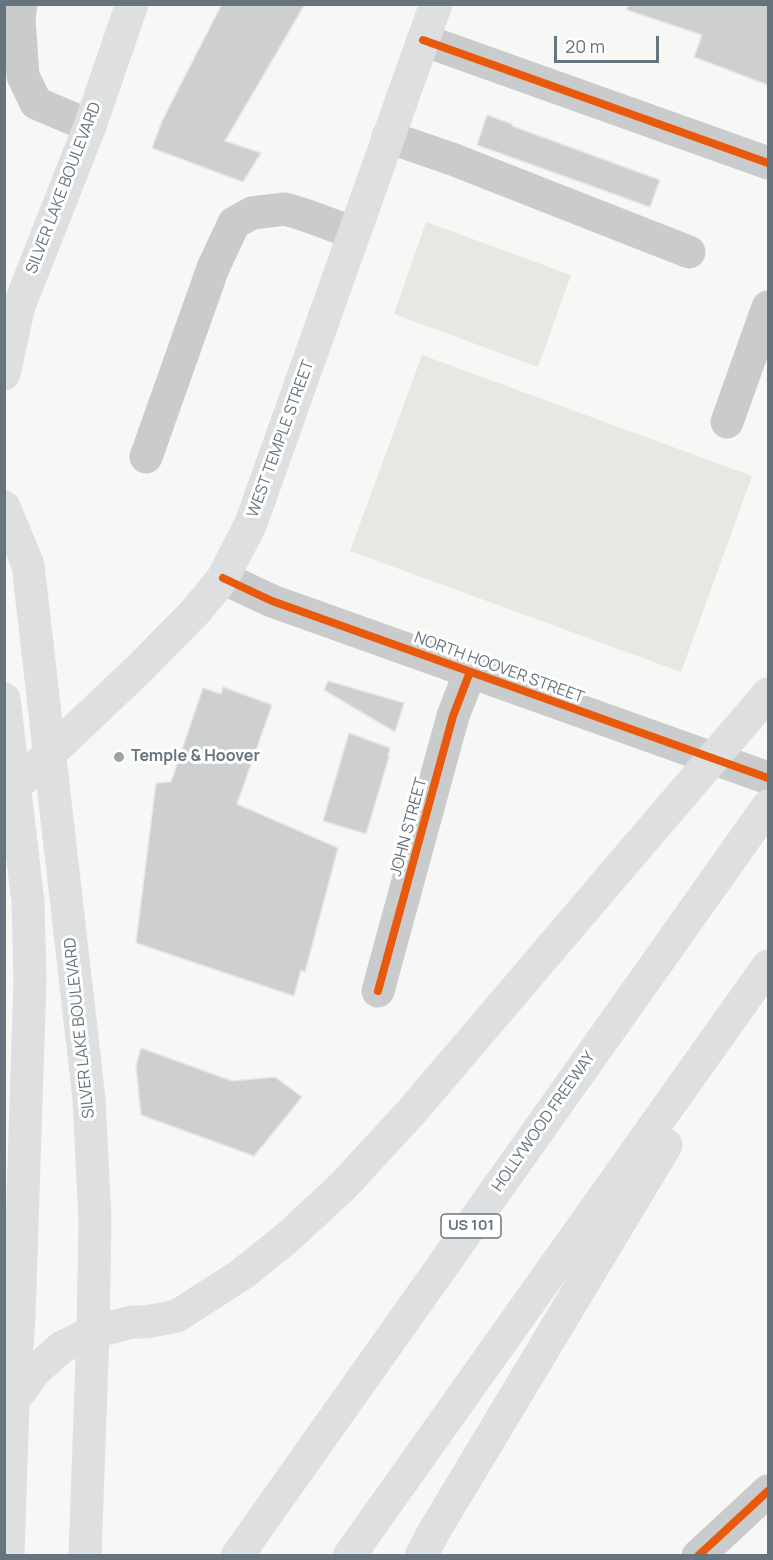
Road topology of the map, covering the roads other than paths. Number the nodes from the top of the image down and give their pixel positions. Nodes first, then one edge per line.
1 (21, 4) edge
2 (132, 4) edge
3 (436, 4) edge
4 (423, 40) junction
5 (90, 126) junction
6 (388, 137) junction
7 (768, 163) edge
8 (354, 233) junction
9 (689, 252) dead end
10 (768, 307) edge
11 (4, 374) edge
12 (727, 422) dead end
13 (146, 458) dead end
14 (4, 507) edge
15 (223, 578) junction
16 (470, 672) junction
17 (768, 694) edge
18 (4, 699) edge
19 (768, 778) edge
20 (4, 797) edge
21 (768, 806) edge
22 (768, 966) edge
23 (768, 973) edge
24 (378, 991) dead end
25 (93, 1332) junction
26 (13, 1401) junction
27 (768, 1491) edge
28 (8, 1556) edge
29 (85, 1556) edge
30 (237, 1556) edge
31 (349, 1556) edge
32 (420, 1556) edge
33 (698, 1556) edge

1 - 5 street
2 - 5 main road, SILVER LAKE BOULEVARD
3 - 4 main road, WEST TEMPLE STREET
4 - 6 main road, WEST TEMPLE STREET
4 - 7 street
5 - 11 main road, SILVER LAKE BOULEVARD
6 - 8 main road, WEST TEMPLE STREET
6 - 9 street
8 - 13 street
8 - 15 main road, WEST TEMPLE STREET
10 - 12 street
14 - 25 main road, SILVER LAKE BOULEVARD
15 - 16 street, NORTH HOOVER STREET
15 - 20 main road, WEST TEMPLE STREET
16 - 19 street, NORTH HOOVER STREET
16 - 24 street, JOHN STREET
17 - 25 main road
18 - 26 main road
21 - 30 main road, HOLLYWOOD FREEWAY / US 101
22 - 31 main road
23 - 32 main road
25 - 26 main road
25 - 29 main road, SILVER LAKE BOULEVARD
26 - 28 main road
27 - 33 street

